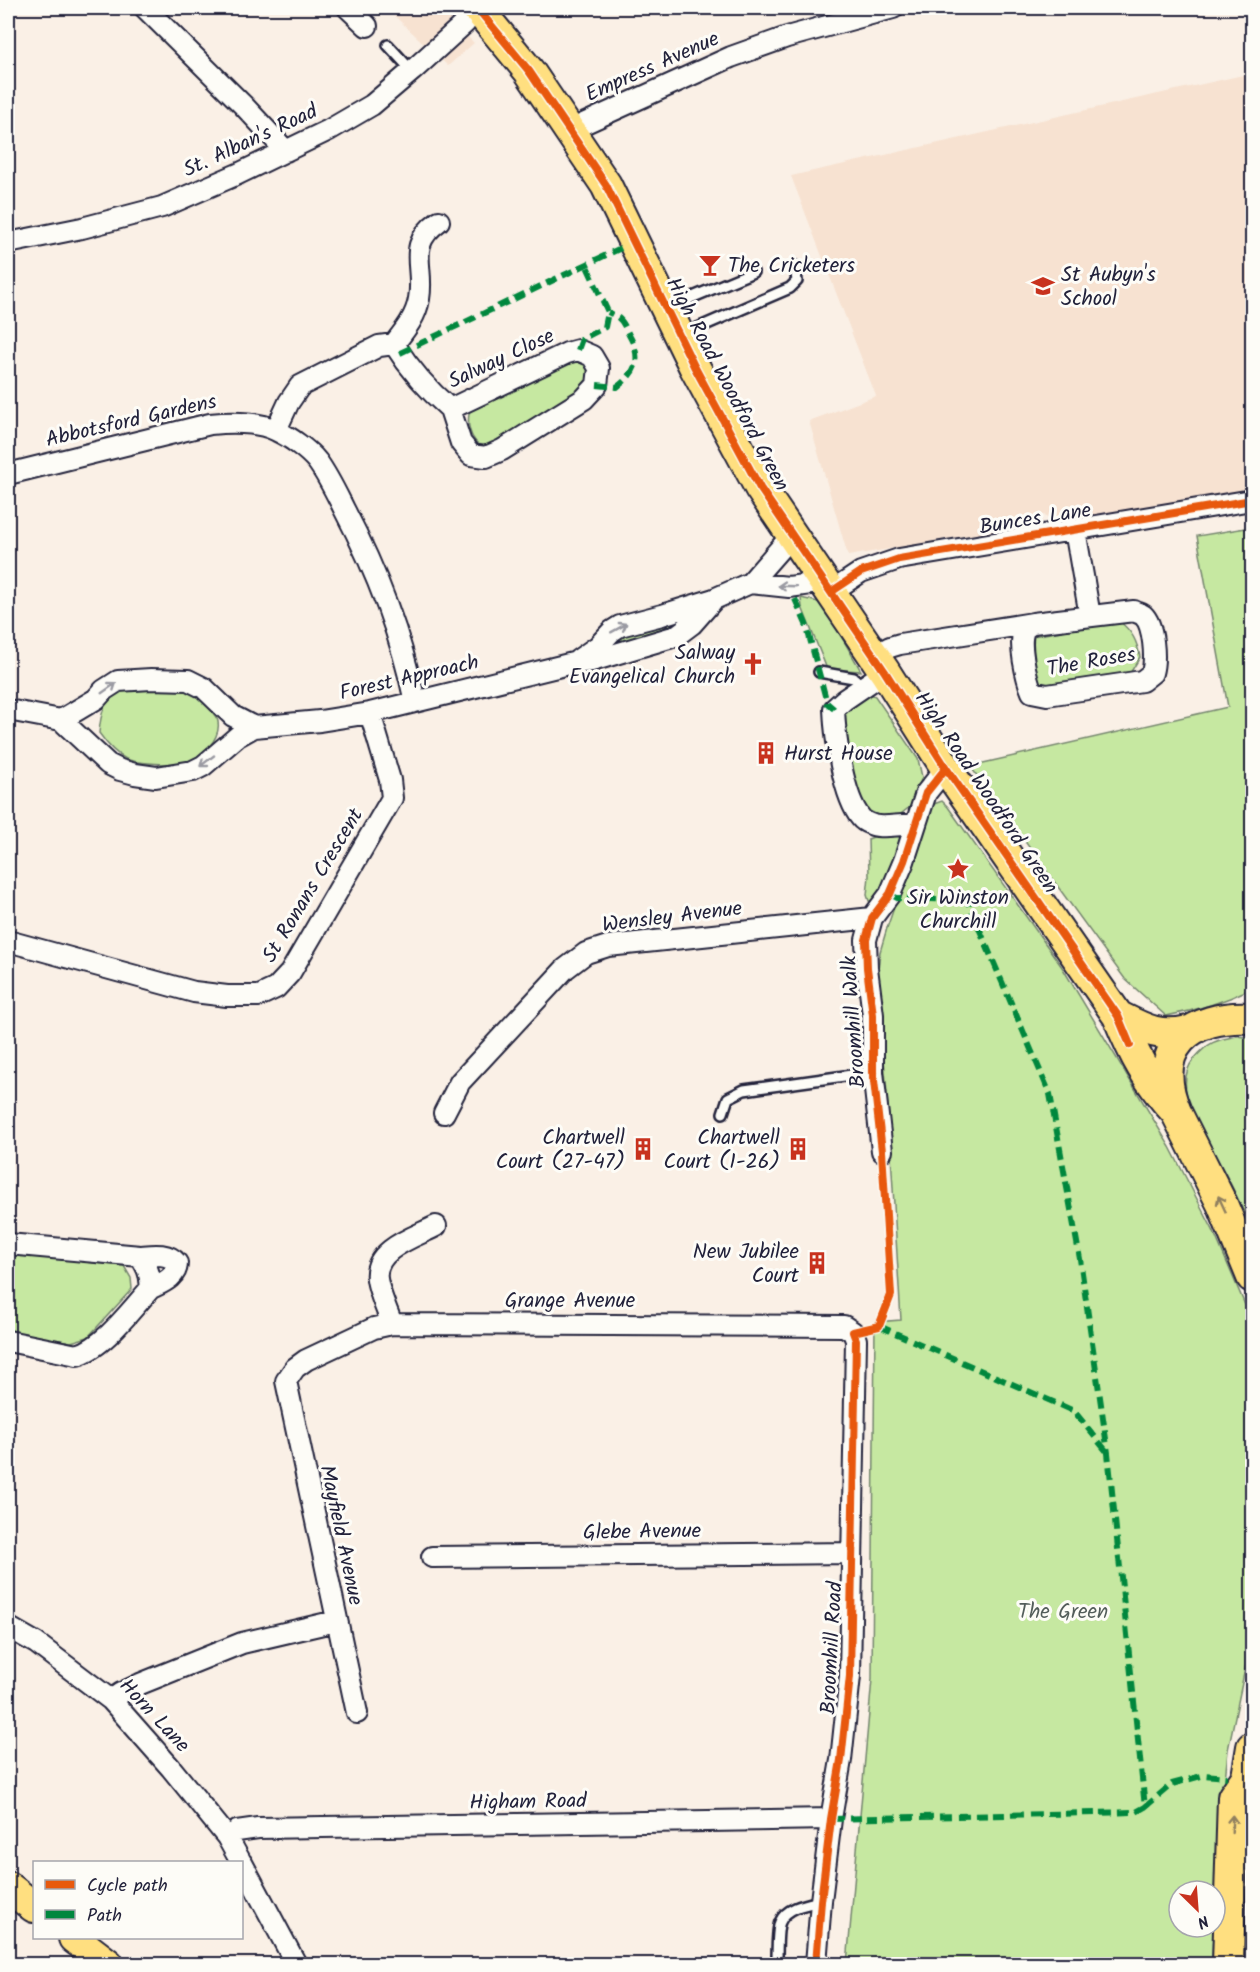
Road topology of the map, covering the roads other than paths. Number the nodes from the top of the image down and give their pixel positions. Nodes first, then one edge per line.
1 (145, 8) edge
2 (348, 8) edge
3 (476, 8) edge
4 (893, 8) edge
5 (367, 26) dead end
6 (388, 45) dead end
7 (412, 71) junction
8 (570, 130) junction
9 (286, 152) junction
10 (439, 221) dead end
11 (8, 243) edge
12 (795, 266) dead end
13 (753, 272) dead end
14 (666, 308) junction
15 (679, 336) junction
16 (394, 344) junction
17 (450, 409) junction
18 (276, 430) junction
19 (8, 474) edge
20 (1252, 500) edge
21 (1075, 530) junction
22 (792, 535) junction
23 (750, 583) junction
24 (828, 587) junction
25 (714, 599) junction
26 (1090, 616) junction
27 (1033, 623) junction
28 (573, 663) junction
29 (874, 671) junction
30 (819, 672) dead end
31 (415, 702) junction
32 (8, 710) edge
33 (370, 713) junction
34 (61, 720) junction
35 (255, 727) junction
36 (946, 768) junction
37 (915, 825) junction
38 (872, 918) junction
39 (8, 941) edge
40 (1247, 1015) edge
41 (1118, 1016) junction
42 (1188, 1031) junction
43 (873, 1072) junction
44 (1176, 1112) junction
45 (444, 1113) dead end
46 (723, 1113) dead end
47 (882, 1151) dead end
48 (436, 1226) dead end
49 (8, 1244) edge
50 (140, 1256) junction
51 (1252, 1277) edge
52 (150, 1289) junction
53 (392, 1324) junction
54 (853, 1332) joint
55 (8, 1341) edge
56 (295, 1368) joint
57 (852, 1553) junction
58 (432, 1557) dead end
59 (336, 1621) junction
60 (8, 1627) edge
61 (111, 1700) junction
62 (357, 1713) dead end
63 (1252, 1747) edge
64 (1250, 1782) edge
65 (831, 1819) junction
66 (227, 1837) junction
67 (240, 1861) edge
68 (243, 1867) edge
69 (1242, 1877) edge
70 (8, 1887) edge
71 (821, 1901) junction
72 (33, 1906) edge
73 (1241, 1914) edge
74 (75, 1939) edge
75 (108, 1965) edge
76 (296, 1965) edge
77 (777, 1965) edge
78 (816, 1965) edge
79 (1228, 1965) edge

1 - 9 street
2 - 5 street
3 - 7 street, St. Alban's Road
3 - 8 main road, High Road Woodford Green
4 - 8 street, Empress Avenue
6 - 7 lane
7 - 9 street, St. Alban's Road
8 - 14 main road, High Road Woodford Green
9 - 11 street, St. Alban's Road
10 - 16 street
12 - 15 lane
13 - 14 lane
14 - 15 main road, High Road Woodford Green
15 - 22 main road, High Road Woodford Green
16 - 17 street, Salway Close
16 - 18 street
17 - 17 street, Salway Close
18 - 19 street, Abbotsford Gardens
18 - 31 street, Abbotsford Gardens
20 - 21 street, Bunces Lane
21 - 24 street, Bunces Lane
21 - 26 street, The Roses
22 - 23 street, Forest Approach
22 - 24 main road, High Road Woodford Green
24 -> 23 street, Forest Approach
23 - 25 street, Forest Approach
24 - 29 main road, High Road Woodford Green
28 -> 25 street, Forest Approach
25 - 28 street, Forest Approach
26 - 27 street, The Roses
26 - 27 street, The Roses
27 - 29 street, The Roses
28 - 31 street, Forest Approach
29 - 30 lane
29 - 36 main road, High Road Woodford Green
29 - 37 street, The Roses
31 - 33 street, Forest Approach
32 - 34 street
33 - 35 street, Forest Approach
33 - 39 street, St Ronans Crescent
34 -> 35 street
35 -> 34 street, Forest Approach
36 - 37 street, Broomhill Walk
36 - 41 main road, High Road Woodford Green
37 - 38 street, Broomhill Walk
38 - 43 street, Broomhill Walk
38 - 45 street, Wensley Avenue
40 - 42 main road, High Road Woodford Green
41 - 42 main road, High Road Woodford Green
41 - 44 main road, High Road Woodford Green
42 - 44 main road
43 - 46 lane
43 - 47 street, Broomhill Walk
51 -> 44 main road
48 - 53 street
49 - 50 street
50 - 52 street
50 - 52 street
52 - 55 street
53 - 54 street, Grange Avenue
53 - 56 street, Grange Avenue
54 - 57 street, Broomhill Road
56 - 59 street, Mayfield Avenue
57 - 58 street, Glebe Avenue
57 - 65 street, Broomhill Road
59 - 61 street
59 - 62 street, Mayfield Avenue
60 - 61 street, Horn Lane
61 - 66 street, Horn Lane
63 - 64 main road
69 -> 64 main road
65 - 66 street, Higham Road
65 - 71 street, Broomhill Road
66 - 67 street, Horn Lane
68 - 76 street, Horn Lane
69 - 73 main road
70 - 72 main road
71 - 77 lane
71 - 78 street, Broomhill Road
73 - 79 main road
74 - 75 main road

